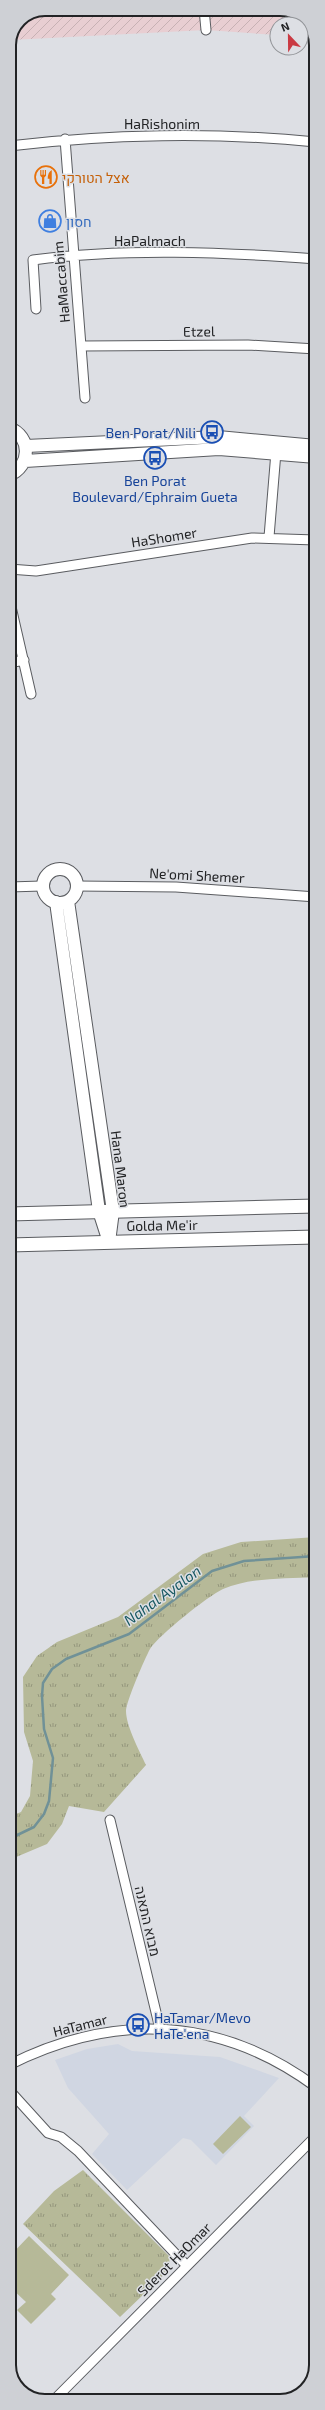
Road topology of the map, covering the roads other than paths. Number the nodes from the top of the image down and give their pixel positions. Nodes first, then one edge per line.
1 (205, 16) edge
2 (206, 30) dead end
3 (64, 139) junction
4 (309, 141) edge
5 (16, 145) edge
6 (73, 255) junction
7 (309, 259) edge
8 (36, 309) dead end
9 (81, 346) junction
10 (309, 349) edge
11 (85, 398) dead end
12 (16, 432) edge
13 (309, 445) edge
14 (26, 446) junction
15 (276, 452) junction
16 (309, 456) edge
17 (25, 461) junction
18 (16, 472) edge
19 (269, 537) junction
20 (309, 540) edge
21 (16, 570) edge
22 (16, 627) edge
23 (24, 660) junction
24 (16, 662) edge
25 (31, 694) dead end
26 (42, 886) junction
27 (77, 886) junction
28 (16, 887) edge
29 (309, 896) edge
30 (62, 902) junction
31 (309, 1206) edge
32 (113, 1211) junction
33 (99, 1212) junction
34 (16, 1214) edge
35 (309, 1237) edge
36 (109, 1242) junction
37 (16, 1245) edge
38 (110, 1820) dead end
39 (160, 2029) junction
40 (16, 2062) edge
41 (309, 2082) edge
42 (16, 2098) edge
43 (309, 2143) edge
44 (187, 2266) junction
45 (60, 2394) edge

1 - 2 street
3 - 4 street, HaRishonim
3 - 5 street, HaRishonim
3 - 6 street, HaMaccabim
6 - 7 street, HaPalmach
6 - 8 street, HaPalmach
6 - 9 street, HaMaccabim
9 - 10 street, Etzel
9 - 11 street, HaMaccabim
12 - 14 street
13 - 14 street
14 - 17 street
15 - 16 street
15 - 17 street
15 - 19 street
17 - 18 street
19 - 20 street, HaShomer
19 - 21 street, HaShomer
22 - 23 street
23 - 24 street
23 - 25 street
26 - 27 street
26 - 28 street
26 - 30 street
27 - 29 street, Ne'omi Shemer
27 - 30 street
30 - 32 street, Hana Maron
30 - 33 street, Hana Maron
31 - 32 main road, Golda Me'ir
32 - 33 main road, Golda Me'ir
32 - 36 street, Hana Maron
33 - 34 main road, Golda Me'ir
33 - 36 street, Hana Maron
35 - 36 main road, Golda Me'ir
36 - 37 main road, Golda Me'ir
38 - 39 street, מבוא התאנה
39 - 40 street, HaTamar
39 - 41 street, HaTamar
42 - 44 street
43 - 44 street, Sderot HaOmar
44 - 45 street, Sderot HaOmar

